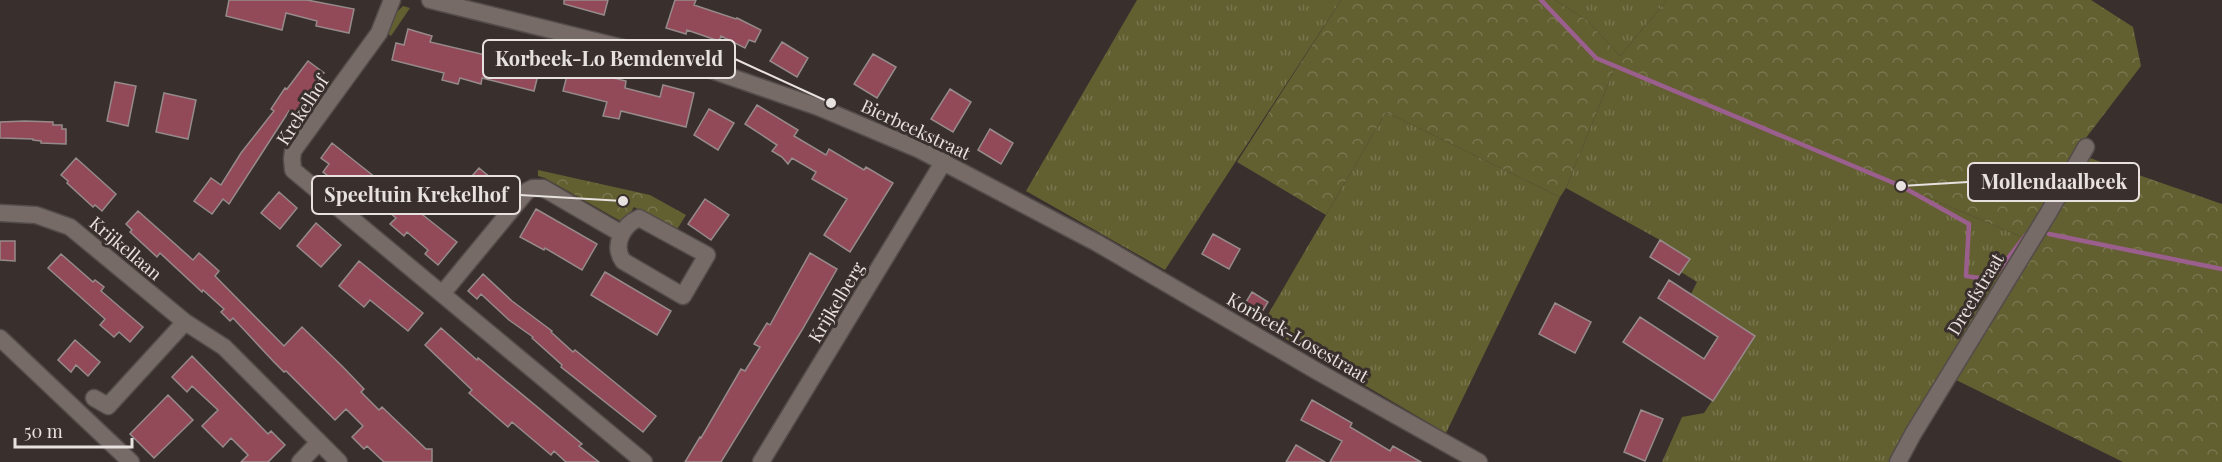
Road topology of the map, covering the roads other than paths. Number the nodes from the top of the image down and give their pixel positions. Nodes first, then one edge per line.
1 (392, 0) edge
2 (430, 0) edge
3 (2085, 147) dead end
4 (944, 161) junction
5 (0, 213) edge
6 (622, 234) junction
7 (1097, 243) joint
8 (442, 294) junction
9 (185, 322) junction
10 (0, 338) edge
11 (94, 398) dead end
12 (319, 442) junction
13 (131, 462) edge
14 (300, 462) edge
15 (339, 462) edge
16 (644, 462) edge
17 (761, 462) edge
18 (1479, 462) edge
19 (1898, 462) edge

1 - 8 street, Krekelhof
2 - 4 street, Bierbeekstraat
3 - 19 street, Dreefstraat
4 - 7 street, Bierbeekstraat
4 - 17 street, Krijkelberg
5 - 9 street, Krijkellaan
6 - 6 street
6 - 8 street
7 - 18 street, Korbeek-Losestraat
8 - 16 street, Krekelhof
9 - 11 street
9 - 12 street, Krijkellaan
10 - 13 street
12 - 14 street
12 - 15 street, Krijkellaan

